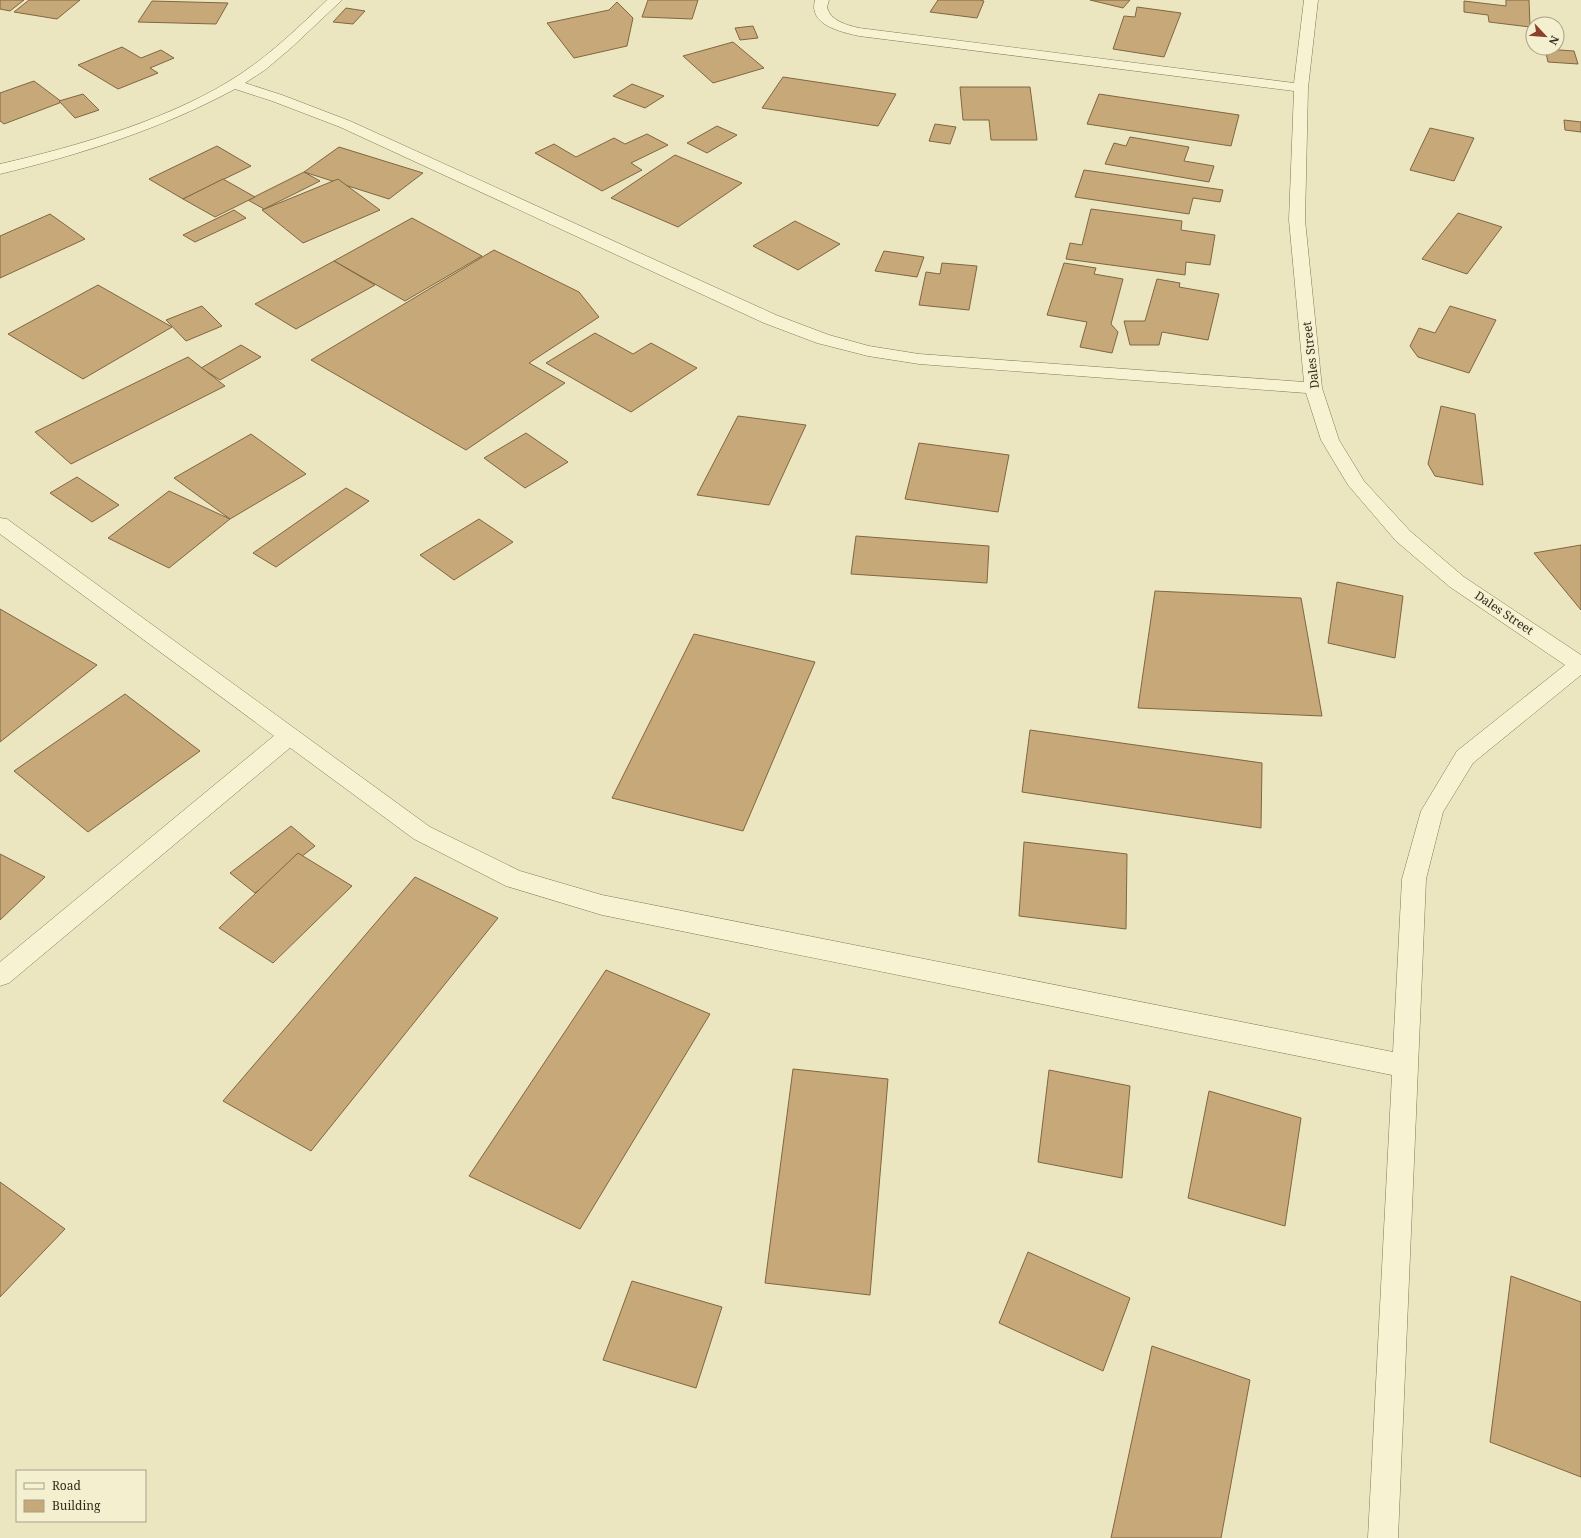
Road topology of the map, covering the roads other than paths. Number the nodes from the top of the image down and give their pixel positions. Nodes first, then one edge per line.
1 (335, 0) edge
2 (822, 0) edge
3 (1311, 0) edge
4 (233, 84) junction
5 (1301, 88) junction
6 (0, 169) edge
7 (1313, 388) junction
8 (0, 524) edge
9 (1581, 664) edge
10 (288, 736) junction
11 (0, 976) edge
12 (1405, 1066) junction
13 (1383, 1538) edge

1 - 4 street
2 - 5 street
3 - 5 street, Dales Street
4 - 6 street
4 - 7 street
5 - 7 street, Dales Street
7 - 9 street, Dales Street
8 - 10 street
9 - 12 street
10 - 11 street
10 - 12 street
12 - 13 street

